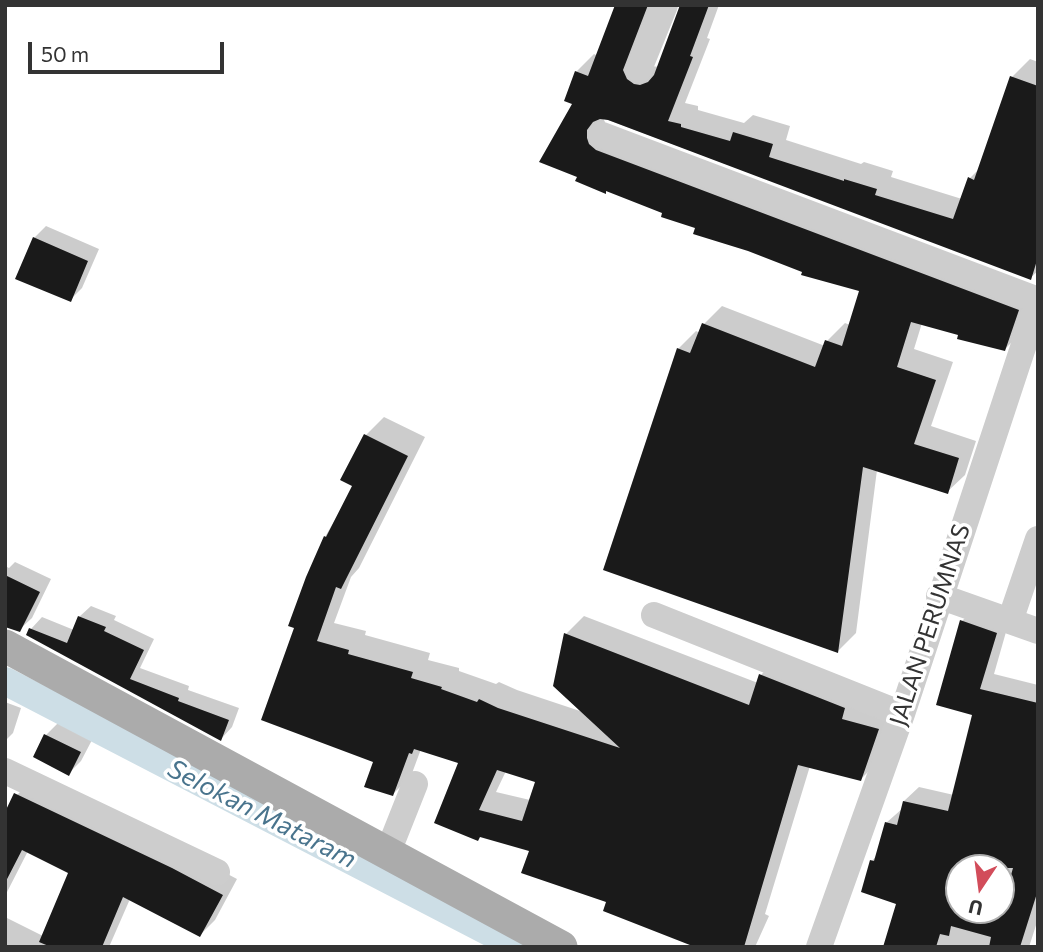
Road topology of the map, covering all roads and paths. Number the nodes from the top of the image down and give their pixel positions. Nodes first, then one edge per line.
1 (665, 5) edge
2 (639, 69) dead end
3 (602, 135) dead end
4 (1038, 301) edge
5 (1027, 371) edge
6 (1038, 539) edge
7 (939, 596) junction
8 (654, 615) dead end
9 (1010, 621) junction
10 (1038, 631) edge
11 (5, 646) edge
12 (902, 713) junction
13 (5, 771) edge
14 (415, 784) dead end
15 (388, 852) junction
16 (218, 872) dead end
17 (825, 945) edge
18 (561, 947) edge

1 - 2 street
3 - 4 street
4 - 5 street, JALAN PERUMNAS
5 - 7 street, JALAN PERUMNAS
6 - 9 street
7 - 9 street
7 - 12 street, JALAN PERUMNAS
8 - 12 street
9 - 10 street
11 - 15 main road
12 - 17 street, JALAN PERUMNAS
13 - 16 street
14 - 15 street
15 - 18 main road

